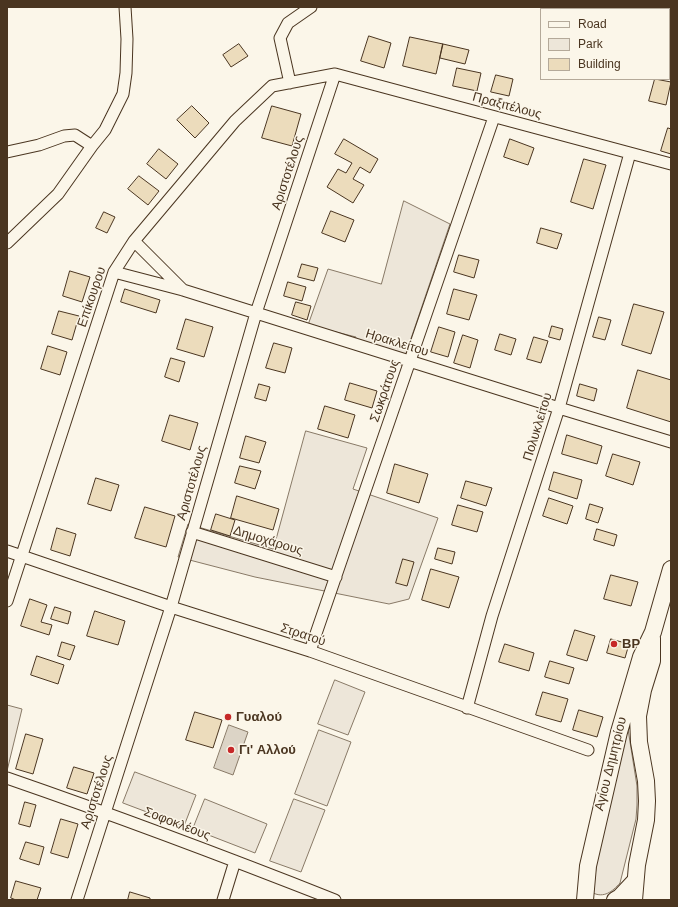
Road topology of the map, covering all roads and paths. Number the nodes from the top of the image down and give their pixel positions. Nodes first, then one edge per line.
1 (125, 7) edge
2 (311, 7) edge
3 (335, 74) junction
4 (290, 83) junction
5 (494, 117) junction
6 (92, 146) junction
7 (7, 152) edge
8 (630, 153) junction
9 (671, 164) edge
10 (134, 241) junction
11 (7, 243) edge
12 (114, 272) junction
13 (183, 290) junction
14 (256, 313) junction
15 (410, 362) junction
16 (559, 408) junction
17 (671, 442) edge
18 (192, 532) junction
19 (7, 551) edge
20 (22, 555) junction
21 (671, 569) edge
22 (336, 577) junction
23 (7, 601) edge
24 (171, 607) junction
25 (653, 632) junction
26 (310, 651) junction
27 (467, 708) junction
28 (588, 750) dead end
29 (7, 778) edge
30 (105, 812) junction
31 (235, 861) junction
32 (635, 881) junction
33 (77, 900) edge
34 (223, 900) edge
35 (335, 900) edge
36 (585, 900) edge
37 (615, 900) edge
38 (634, 900) edge

1 - 6 street
2 - 4 street
3 - 4 street, Επίκουρου
3 - 5 street, Πραξιτέλους
3 - 14 street, Αριστοτέλους
4 - 10 street, Επίκουρου
5 - 8 street, Πραξιτέλους
5 - 15 street, Σωκράτους
6 - 7 street
6 - 11 street
8 - 9 street, Πραξιτέλους
8 - 16 street, Πολυκλείτου
10 - 12 street, Επίκουρου
10 - 13 street
12 - 13 street, Ηρακλείτου
12 - 20 street, Επίκουρου
13 - 14 street, Ηρακλείτου
14 - 15 street, Ηρακλείτου
14 - 18 street, Αριστοτέλους
15 - 16 street, Ηρακλείτου
15 - 22 street, Σωκράτους
16 - 17 street, Ηρακλείτου
16 - 27 street, Πολυκλείτου
18 - 22 street, Δημοχάρους
18 - 24 street, Αριστοτέλους
19 - 20 street, Στρατού
20 - 23 street, Επίκουρου
20 - 24 street, Στρατού
21 - 25 street, Αγίου Δημητρίου
22 - 26 street, Σωκράτους
24 - 26 street, Στρατού
24 - 30 street, Αριστοτέλους
25 - 32 street, Αγίου Δημητρίου
25 - 36 street, Αγίου Δημητρίου
26 - 27 street, Στρατού
27 - 28 street, Στρατού
29 - 30 street, Σοφοκλέους
30 - 31 street, Σοφοκλέους
30 - 33 street, Αριστοτέλους
31 - 34 street
31 - 35 street, Σοφοκλέους
32 - 37 street
32 - 38 street, Αγίου Δημητρίου

